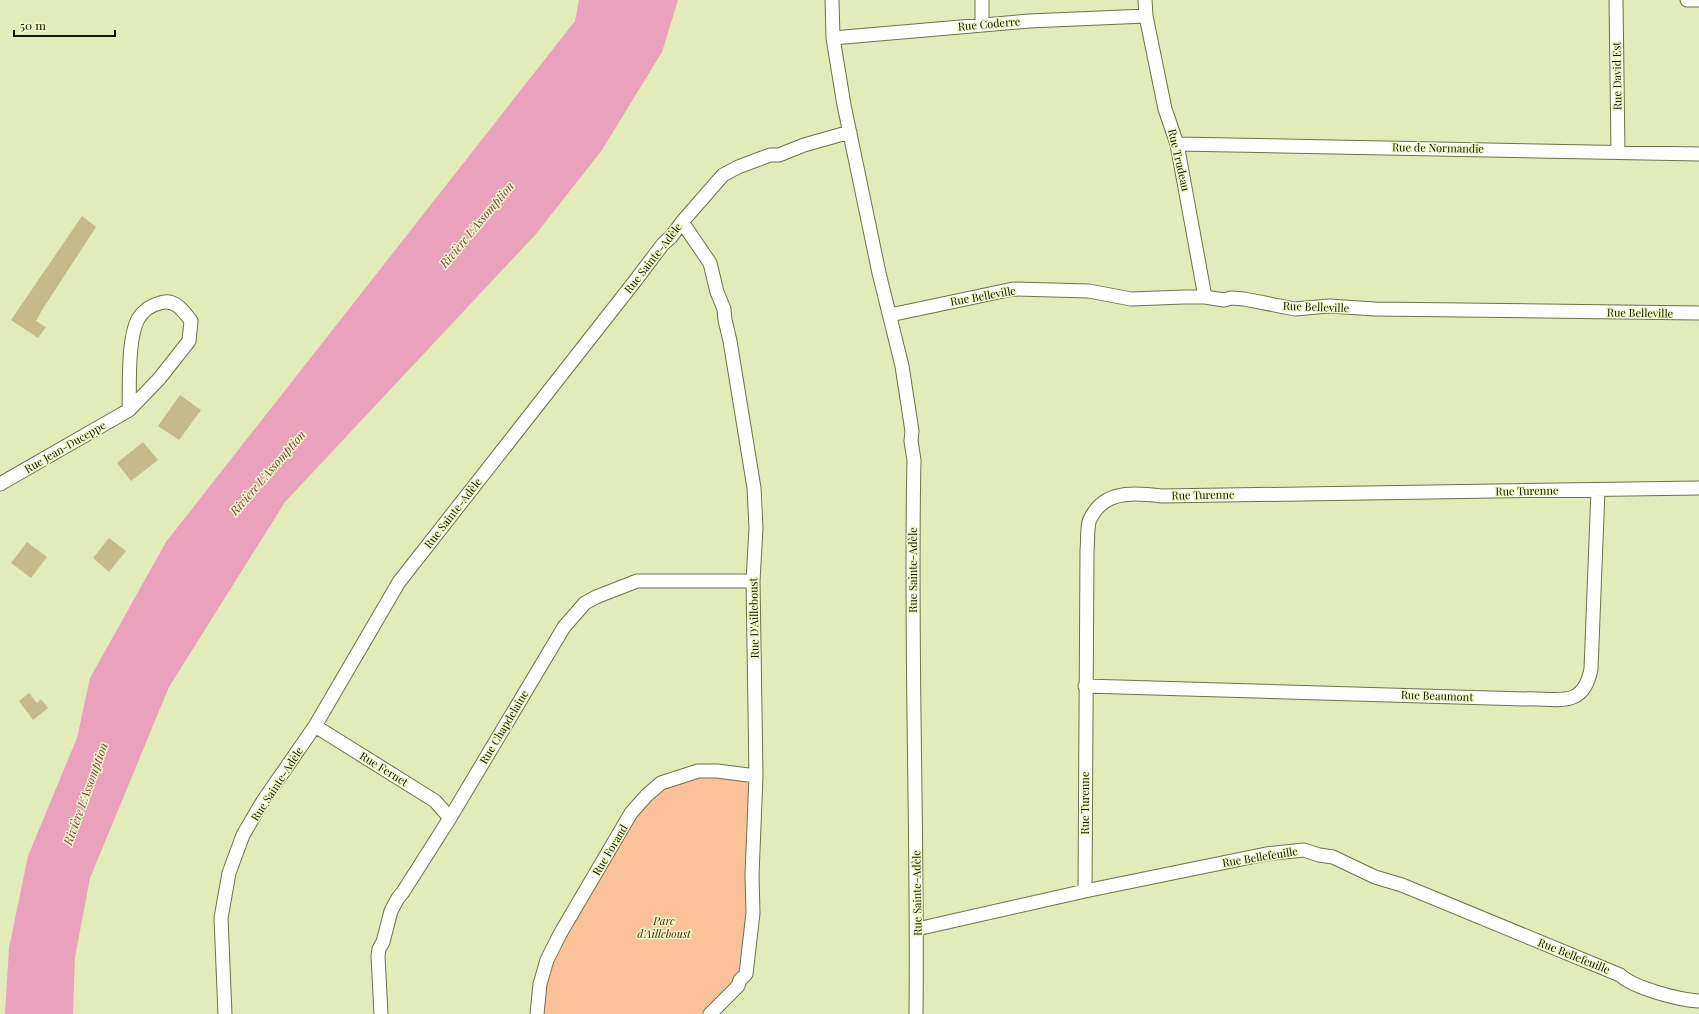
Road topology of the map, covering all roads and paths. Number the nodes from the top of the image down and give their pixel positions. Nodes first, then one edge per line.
1 (832, 0) edge
2 (982, 0) edge
3 (1145, 0) edge
4 (1616, 0) edge
5 (1687, 0) edge
6 (1699, 0) edge
7 (1146, 16) junction
8 (982, 25) junction
9 (833, 38) junction
10 (850, 132) junction
11 (1177, 144) junction
12 (1618, 152) junction
13 (1699, 154) edge
14 (682, 222) junction
15 (1205, 297) junction
16 (1699, 313) edge
17 (890, 315) junction
18 (129, 410) junction
19 (0, 484) edge
20 (1699, 488) edge
21 (1598, 490) junction
22 (753, 581) junction
23 (1085, 686) junction
24 (315, 726) junction
25 (756, 776) junction
26 (450, 818) junction
27 (1085, 891) junction
28 (917, 929) junction
29 (1699, 1001) edge
30 (225, 1014) edge
31 (381, 1014) edge
32 (537, 1014) edge
33 (710, 1014) edge
34 (916, 1014) edge

1 - 9 street, Rue Sainte-Adèle
2 - 8 street
3 - 7 street, Rue Trudeau
4 - 12 street, Rue David Est
5 - 6 street
7 - 8 street, Rue Coderre
7 - 11 street, Rue Trudeau
8 - 9 street, Rue Coderre
9 - 10 street, Rue Sainte-Adèle
10 - 14 street, Rue Sainte-Adèle
10 - 17 street, Rue Sainte-Adèle
11 - 12 street, Rue de Normandie
11 - 15 street, Rue Trudeau
12 - 13 street, Rue de Normandie
14 - 22 street, Rue D'Ailleboust
14 - 24 street, Rue Sainte-Adèle
15 - 16 street, Rue Belleville
15 - 17 street, Rue Belleville
17 - 28 street, Rue Sainte-Adèle
18 - 18 street, Rue Jean-Duceppe
18 - 19 street, Rue Jean-Duceppe
20 - 21 street, Rue Turenne
21 - 23 street, Rue Turenne
21 - 23 street, Rue Beaumont
22 - 25 street, Rue D'Ailleboust
22 - 26 street, Rue Chapdelaine
23 - 27 street, Rue Turenne
24 - 26 street, Rue Fernet
24 - 30 street, Rue Sainte-Adèle
25 - 32 street, Rue Forand
25 - 33 street, Rue D'Ailleboust
26 - 31 street, Rue Chapdelaine
27 - 28 street, Rue Bellefeuille
27 - 29 street, Rue Bellefeuille
28 - 34 street, Rue Sainte-Adèle

